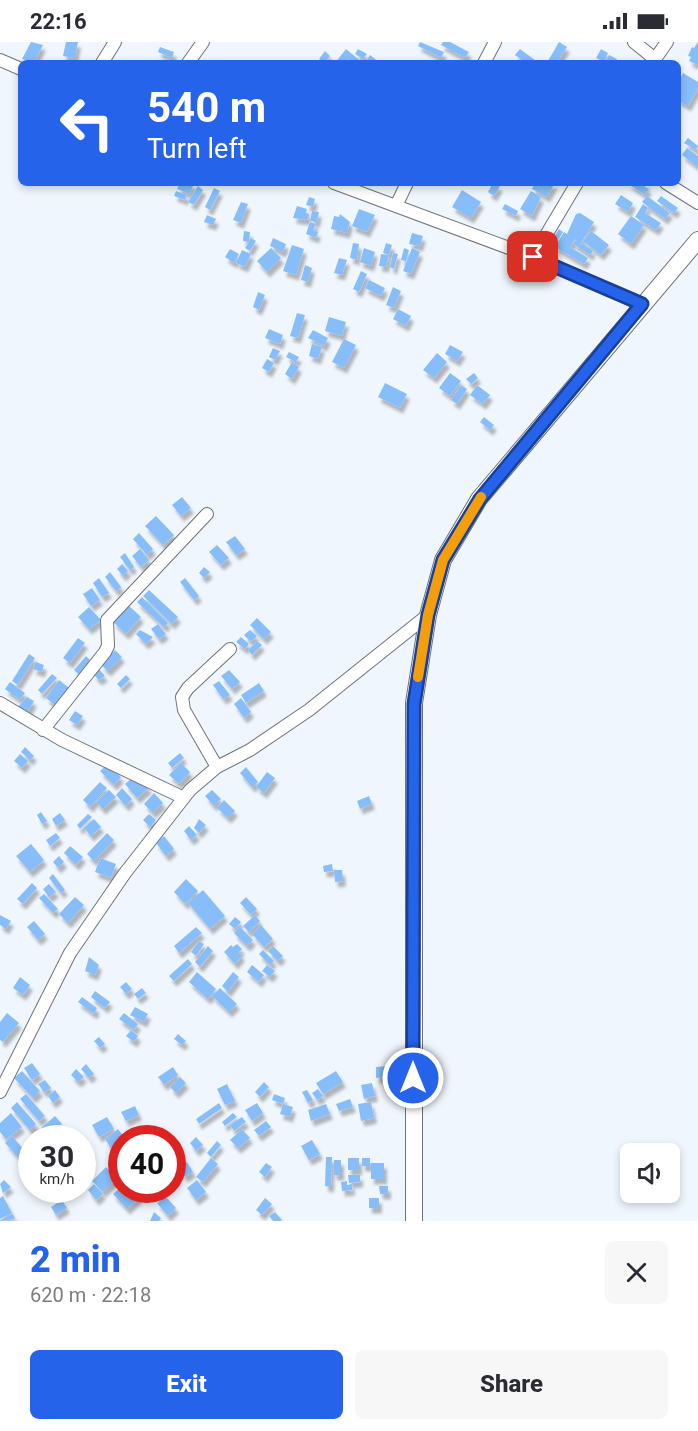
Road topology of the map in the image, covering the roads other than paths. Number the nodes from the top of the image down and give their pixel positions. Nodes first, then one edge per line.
1 (115, 42) edge
2 (203, 42) edge
3 (495, 42) edge
4 (634, 42) edge
5 (667, 42) edge
6 (0, 60) edge
7 (104, 60) edge
8 (190, 60) edge
9 (486, 60) edge
10 (653, 60) edge
11 (655, 60) edge
12 (18, 68) edge
13 (342, 186) edge
14 (406, 186) edge
15 (575, 186) edge
16 (671, 186) edge
17 (698, 203) edge
18 (396, 206) junction
19 (698, 240) edge
20 (533, 257) junction
21 (642, 304) junction
22 (207, 514) dead end
23 (428, 615) junction
24 (230, 650) dead end
25 (0, 703) edge
26 (43, 730) junction
27 (218, 767) junction
28 (183, 798) junction
29 (0, 1092) edge
30 (414, 1221) edge

1 - 7 street
2 - 8 street
3 - 9 street
4 - 10 street
5 - 11 street
6 - 12 street
13 - 18 street
14 - 18 street
15 - 20 street
16 - 17 street
18 - 20 street
19 - 21 street
20 - 21 street
21 - 23 street
22 - 26 street
23 - 27 street
23 - 30 street
24 - 27 street
25 - 26 street
26 - 28 street
27 - 28 street
28 - 29 street

